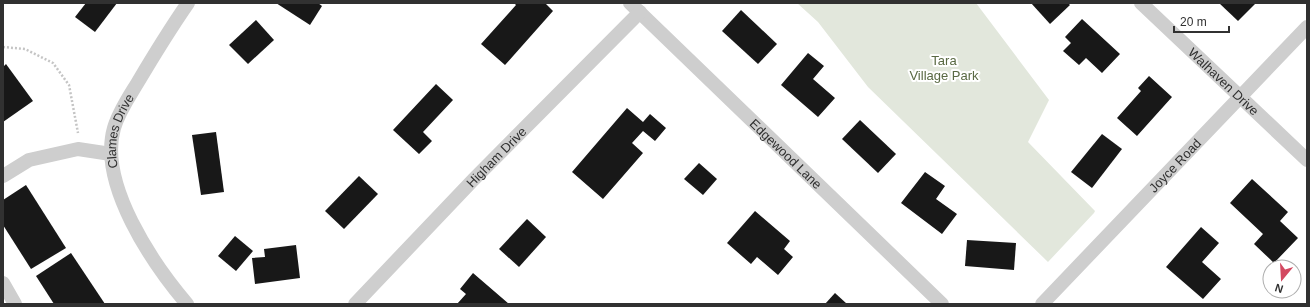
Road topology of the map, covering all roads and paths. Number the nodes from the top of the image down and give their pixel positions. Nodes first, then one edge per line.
1 (188, 3) edge
2 (1141, 3) edge
3 (635, 8) edge
4 (1307, 27) edge
5 (3, 47) edge
6 (1239, 97) junction
7 (78, 149) junction
8 (112, 154) junction
9 (1307, 160) edge
10 (3, 176) edge
11 (3, 283) edge
12 (16, 304) edge
13 (187, 304) edge
14 (356, 304) edge
15 (942, 304) edge
16 (1042, 304) edge

1 - 8 street, Clames Drive
2 - 6 street, Walhaven Drive
3 - 14 street, Higham Drive
3 - 15 street, Edgewood Lane
4 - 6 street, Joyce Road
5 - 7 path
6 - 9 street, Walhaven Drive
6 - 16 street, Joyce Road
7 - 8 street
7 - 10 street
8 - 13 street, Clames Drive
11 - 12 street

